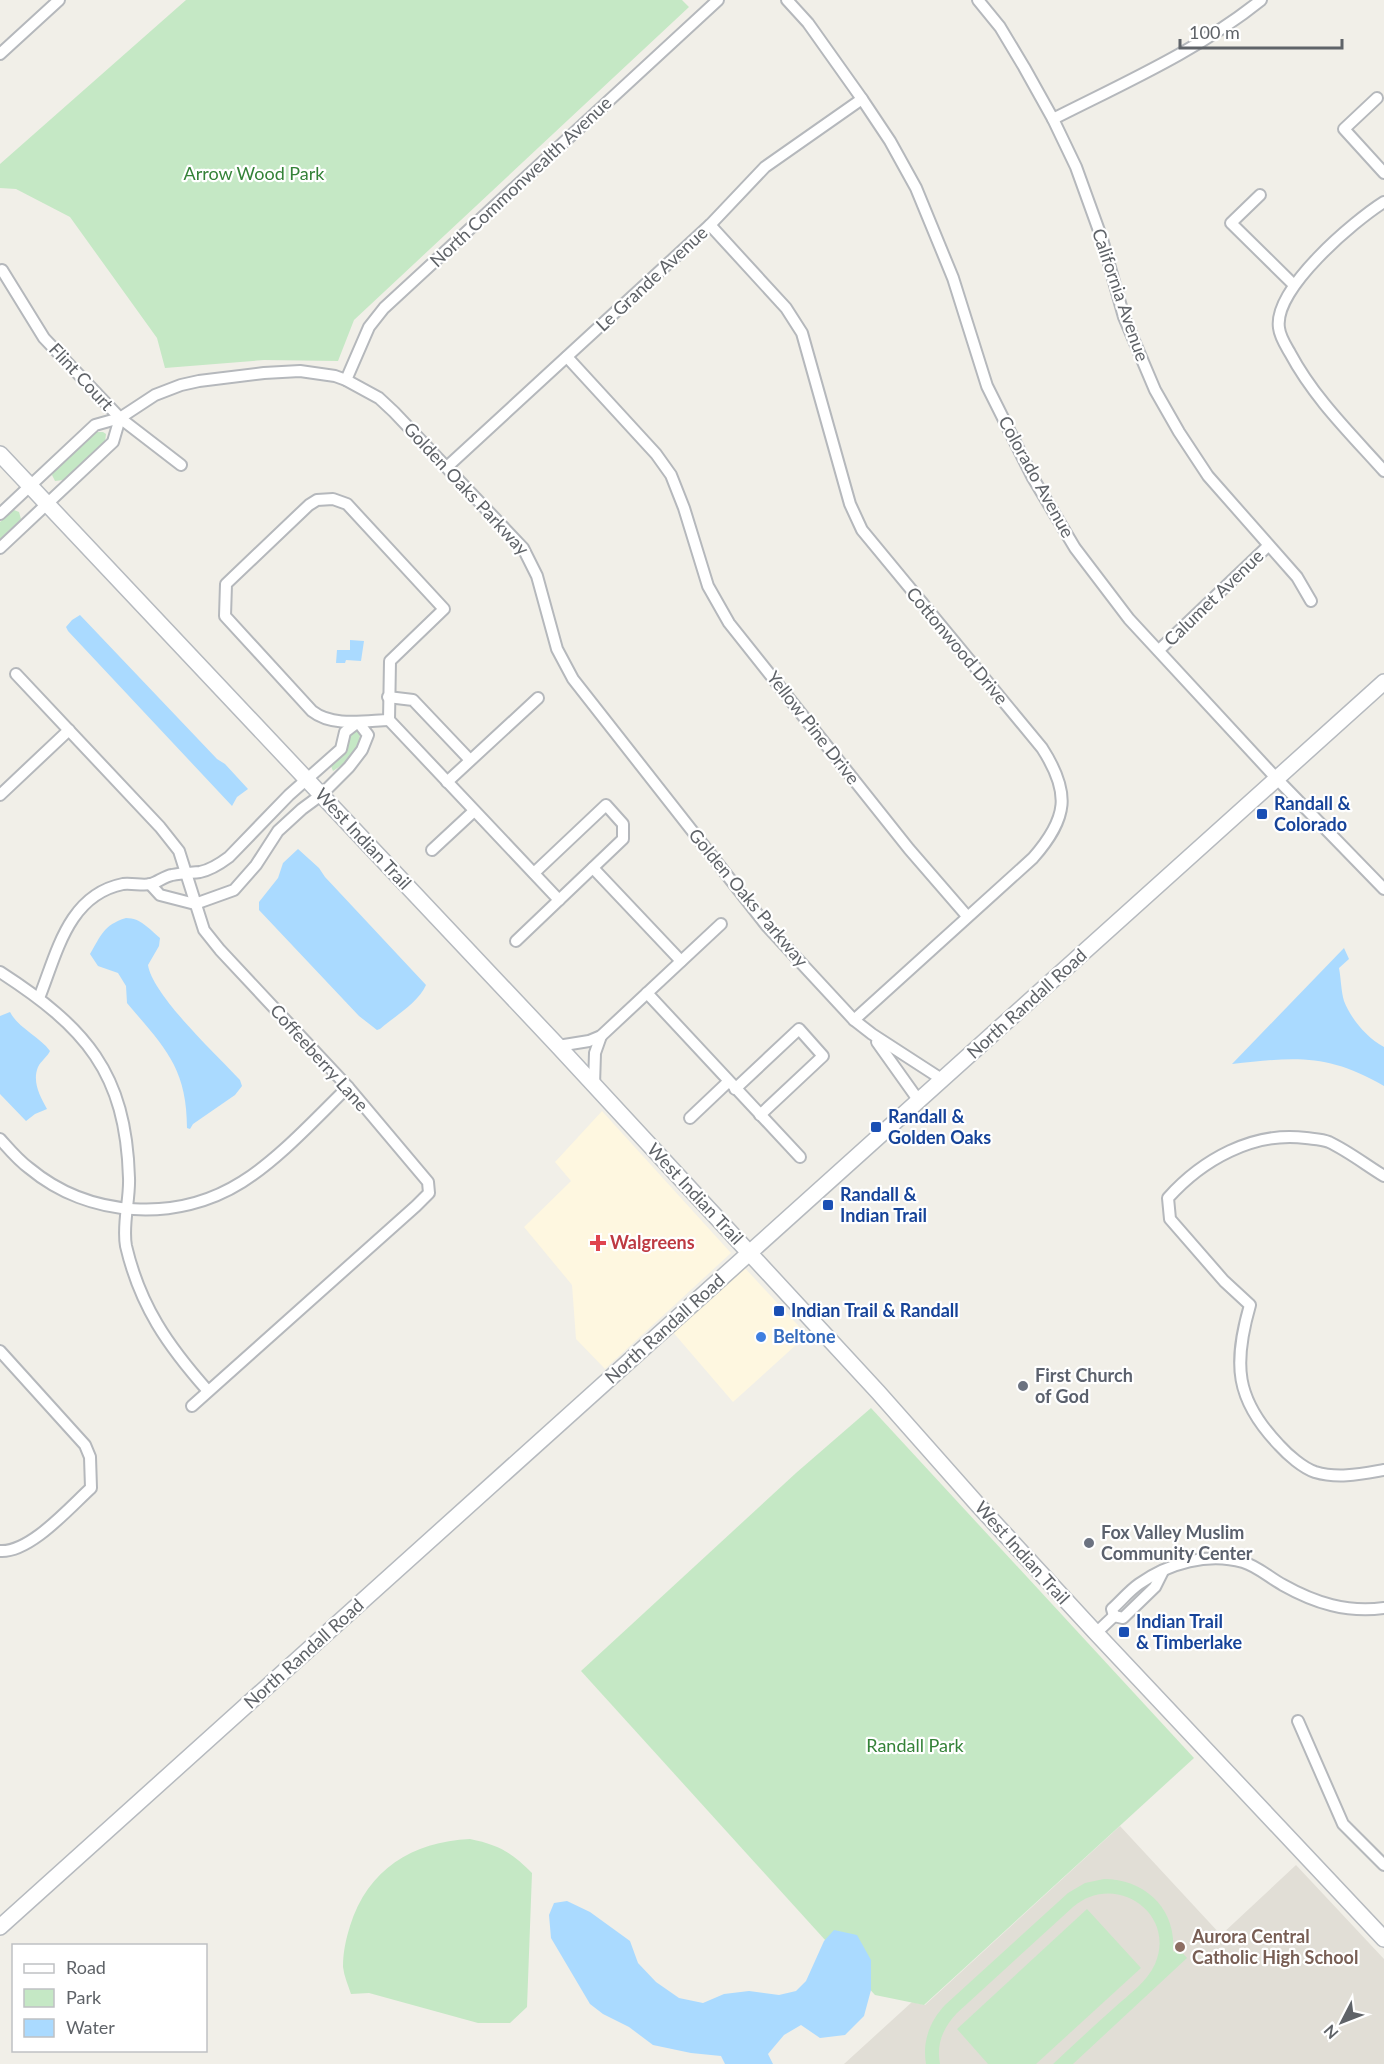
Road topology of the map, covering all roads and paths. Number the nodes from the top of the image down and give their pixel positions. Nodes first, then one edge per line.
1 (59, 0) edge
2 (718, 0) edge
3 (787, 0) edge
4 (978, 0) edge
5 (1261, 0) edge
6 (0, 54) edge
7 (1377, 98) dead end
8 (862, 99) junction
9 (1053, 119) junction
10 (1384, 173) edge
11 (1260, 195) dead end
12 (1384, 202) edge
13 (710, 225) junction
14 (2, 270) dead end
15 (1294, 285) junction
16 (567, 357) junction
17 (346, 380) junction
18 (120, 418) junction
19 (0, 454) edge
20 (181, 465) dead end
21 (448, 466) junction
22 (1384, 471) edge
23 (30, 486) junction
24 (47, 504) junction
25 (0, 514) edge
26 (1268, 546) junction
27 (0, 548) edge
28 (1311, 601) dead end
29 (1159, 650) junction
30 (16, 674) dead end
31 (1384, 682) edge
32 (388, 698) junction
33 (538, 698) dead end
34 (389, 720) junction
35 (358, 722) junction
36 (69, 730) junction
37 (470, 760) junction
38 (1277, 778) junction
39 (307, 779) junction
40 (447, 782) junction
41 (0, 795) edge
42 (321, 795) junction
43 (474, 810) junction
44 (432, 850) dead end
45 (593, 868) junction
46 (186, 872) junction
47 (534, 873) junction
48 (150, 884) junction
49 (1384, 889) edge
50 (559, 900) junction
51 (195, 904) junction
52 (967, 916) junction
53 (721, 924) dead end
54 (516, 941) dead end
55 (681, 961) junction
56 (0, 972) edge
57 (647, 993) junction
58 (39, 998) junction
59 (854, 1020) junction
60 (872, 1034) junction
61 (601, 1036) junction
62 (558, 1046) junction
63 (943, 1080) junction
64 (594, 1085) junction
65 (731, 1085) junction
66 (348, 1088) junction
67 (920, 1101) junction
68 (760, 1115) junction
69 (690, 1118) dead end
70 (0, 1139) edge
71 (800, 1157) dead end
72 (1384, 1176) edge
73 (127, 1209) junction
74 (750, 1253) junction
75 (0, 1351) edge
76 (208, 1391) junction
77 (192, 1406) dead end
78 (1384, 1470) edge
79 (0, 1551) edge
80 (1384, 1608) edge
81 (1096, 1633) junction
82 (1298, 1720) dead end
83 (1384, 1864) edge
84 (0, 1927) edge
85 (1384, 1940) edge

1 - 6 street
2 - 17 street, North Commonwealth Avenue
3 - 8 street, Colorado Avenue
4 - 9 street, California Avenue
5 - 9 street
7 - 10 street
8 - 13 street, Le Grande Avenue
8 - 29 street, Colorado Avenue
9 - 26 street, California Avenue
11 - 15 street
12 - 15 street
13 - 16 street, Le Grande Avenue
13 - 52 street, Cottonwood Drive
14 - 18 street, Flint Court
15 - 22 street
16 - 21 street, Le Grande Avenue
16 - 52 street, Yellow Pine Drive
17 - 18 street, Golden Oaks Parkway
17 - 21 street, Golden Oaks Parkway
18 - 20 street, Flint Court
18 - 23 street, Golden Oaks Parkway
18 - 24 street
19 - 23 main road, West Indian Trail
21 - 59 street, Golden Oaks Parkway
23 - 24 main road, West Indian Trail
23 - 25 street, Golden Oaks Parkway
24 - 27 street
24 - 39 main road, West Indian Trail
26 - 28 street, California Avenue
26 - 29 street, Calumet Avenue
29 - 38 street, Colorado Avenue
30 - 36 street, Coffeeberry Lane
31 - 38 main road, North Randall Road
32 - 34 street
32 - 35 street
32 - 37 street
33 - 37 street
34 - 35 street
34 - 40 street
35 - 39 street
35 - 42 street
36 - 41 street
36 - 46 street, Coffeeberry Lane
37 - 40 street
38 - 49 street, Colorado Avenue
38 - 63 main road, North Randall Road
39 - 42 main road, West Indian Trail
39 - 46 street
40 - 43 street
42 - 51 street
42 - 62 main road, West Indian Trail
43 - 44 street
43 - 47 street
45 - 47 street
45 - 50 street
45 - 55 street
46 - 48 street
46 - 51 street, Coffeeberry Lane
47 - 50 street
48 - 51 street
48 - 58 street
50 - 54 street
51 - 66 street, Coffeeberry Lane
52 - 59 street, Cottonwood Drive
53 - 55 street
55 - 57 street
56 - 58 street
57 - 61 street
57 - 65 street
58 - 73 street
59 - 60 street, Golden Oaks Parkway
60 - 63 street, Golden Oaks Parkway
60 - 67 street, Golden Oaks Parkway
61 - 62 street
61 - 64 street
62 - 64 main road, West Indian Trail
63 - 67 main road, North Randall Road
64 - 74 main road, West Indian Trail
65 - 68 street
65 - 68 street
65 - 69 street
66 - 73 street
66 - 76 street, Coffeeberry Lane
67 - 74 main road, North Randall Road
68 - 71 street
70 - 73 street
72 - 78 street
73 - 76 street
74 - 81 main road, West Indian Trail
74 - 84 main road, North Randall Road
75 - 79 street
76 - 77 street, Coffeeberry Lane
80 - 81 street
81 - 85 main road, West Indian Trail
82 - 83 street

